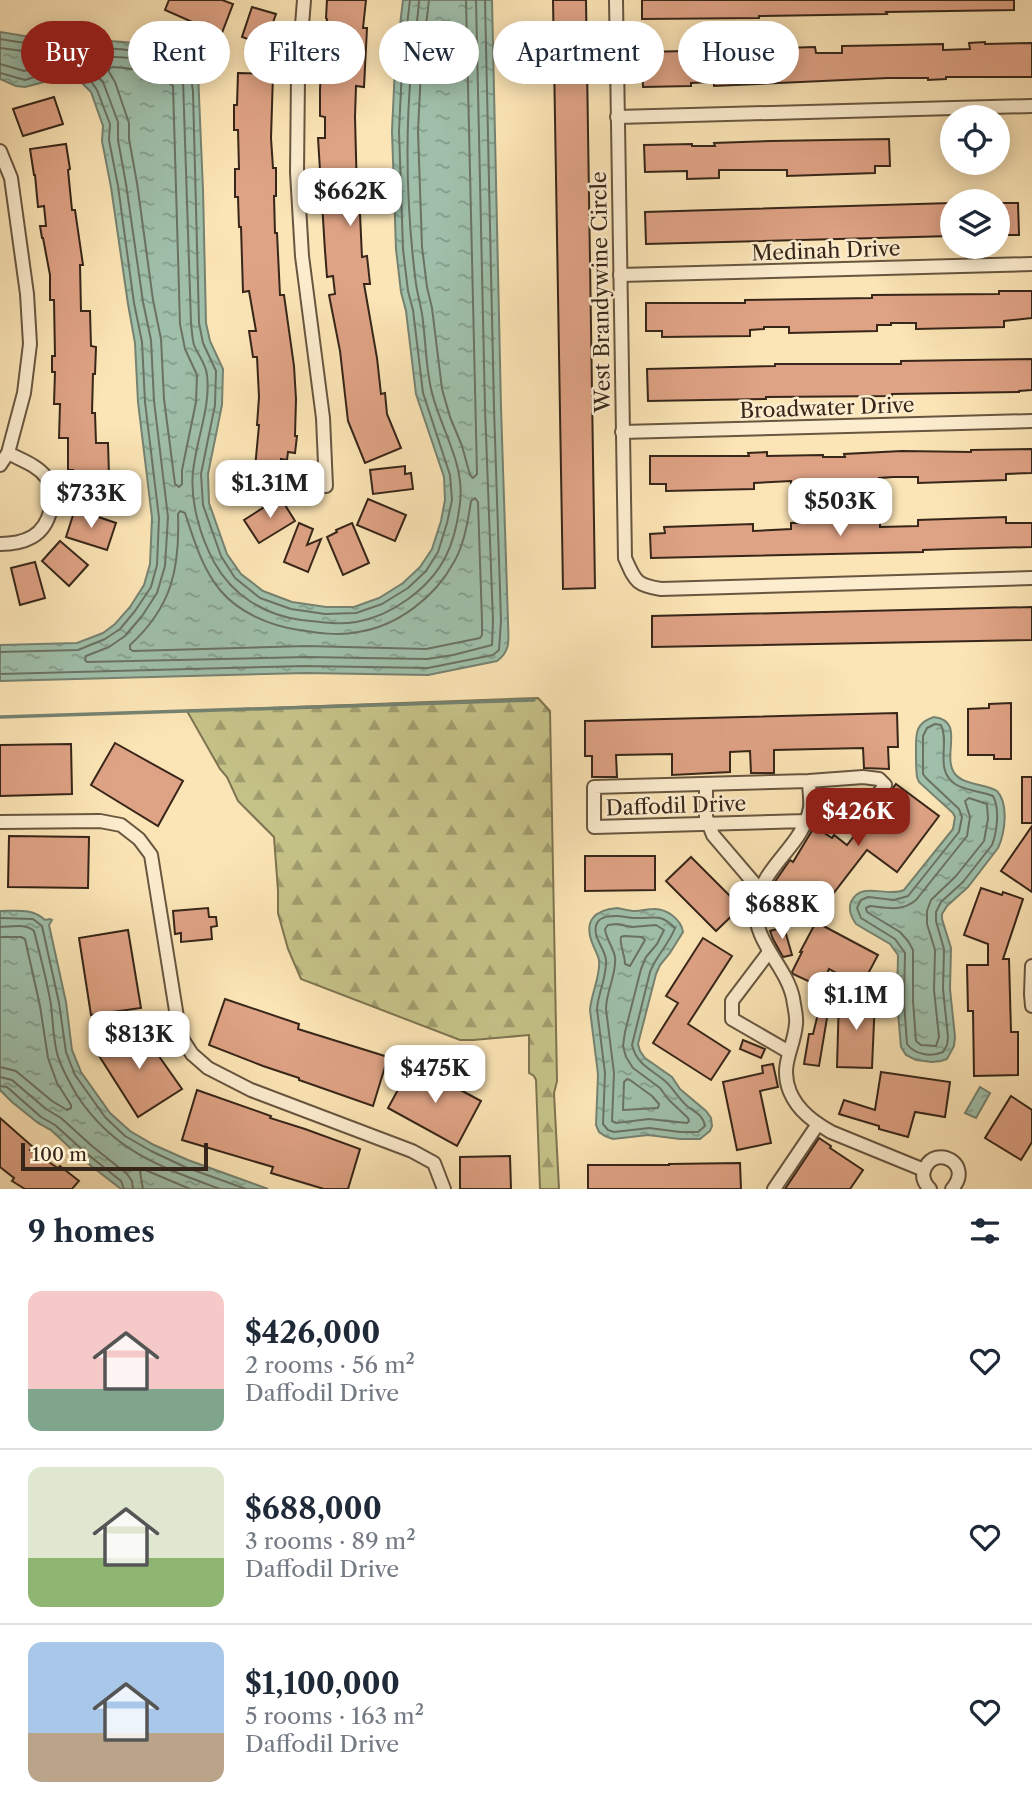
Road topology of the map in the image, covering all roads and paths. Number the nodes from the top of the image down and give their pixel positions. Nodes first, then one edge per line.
1 (304, 0) edge
2 (616, 0) edge
3 (1032, 106) edge
4 (617, 117) junction
5 (0, 150) edge
6 (1032, 264) edge
7 (621, 275) junction
8 (1032, 421) edge
9 (622, 432) junction
10 (8, 453) junction
11 (0, 465) edge
12 (326, 486) dead end
13 (0, 544) edge
14 (1032, 578) edge
15 (809, 781) junction
16 (706, 784) junction
17 (805, 821) junction
18 (0, 822) edge
19 (709, 824) junction
20 (760, 890) junction
21 (769, 952) junction
22 (1032, 966) edge
23 (1032, 1006) edge
24 (789, 1052) junction
25 (818, 1124) junction
26 (924, 1170) junction
27 (956, 1188) edge
28 (444, 1189) edge
29 (774, 1189) edge
30 (930, 1189) edge

1 - 12 street
2 - 4 street, West Brandywine Circle
3 - 4 street
4 - 7 street, West Brandywine Circle
5 - 10 street
6 - 7 street, Medinah Drive
7 - 9 street, West Brandywine Circle
8 - 9 street, Broadwater Drive
9 - 14 street, West Brandywine Circle
10 - 11 street
10 - 13 street
15 - 16 street, Daffodil Drive
15 - 17 street
15 - 17 street, Daffodil Drive
16 - 19 street
16 - 19 street, Daffodil Drive
17 - 19 street, Daffodil Drive
17 - 20 street
18 - 28 street
19 - 20 street
20 - 21 street
21 - 24 street
21 - 24 street
22 - 23 street
24 - 25 street
25 - 26 street
25 - 29 street
26 - 27 street
26 - 30 street

